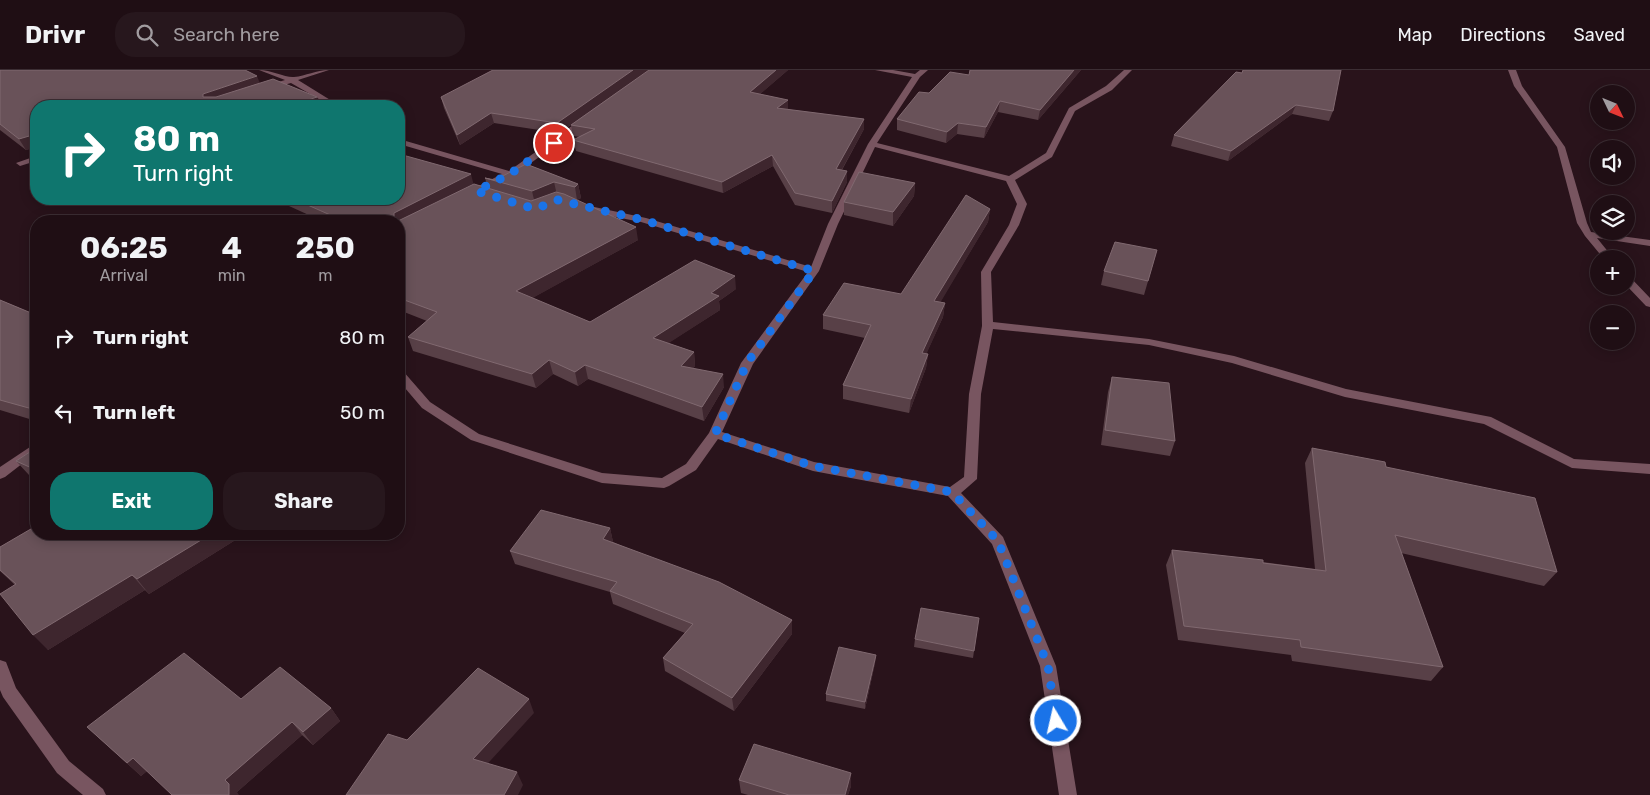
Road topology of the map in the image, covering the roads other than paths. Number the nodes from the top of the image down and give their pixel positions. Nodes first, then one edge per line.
1 (263, 70) edge
2 (325, 70) edge
3 (879, 70) edge
4 (1128, 70) edge
5 (1512, 70) edge
6 (920, 73) edge
7 (292, 80) junction
8 (256, 92) edge
9 (326, 100) edge
10 (595, 114) edge
11 (405, 143) edge
12 (872, 144) junction
13 (30, 160) edge
14 (20, 163) dead end
15 (510, 174) junction
16 (1010, 179) junction
17 (476, 191) junction
18 (493, 196) edge
19 (459, 200) edge
20 (577, 205) edge
21 (1588, 234) junction
22 (1650, 243) edge
23 (1601, 250) edge
24 (814, 271) junction
25 (1635, 288) edge
26 (1650, 304) edge
27 (988, 326) junction
28 (405, 381) edge
29 (715, 434) junction
30 (30, 452) edge
31 (1650, 469) edge
32 (0, 474) edge
33 (952, 492) junction
34 (0, 666) edge
35 (97, 795) edge
36 (1068, 795) edge

1 - 7 street
2 - 7 street
3 - 6 street
4 - 16 street
5 - 21 street
6 - 12 street
7 - 8 street
7 - 9 street
10 - 15 street
11 - 15 street
12 - 16 street
12 - 24 street
13 - 14 street
15 - 17 street
16 - 27 street
17 - 18 street
17 - 19 street
20 - 24 street
21 - 22 street
21 - 23 street
24 - 29 street
25 - 26 street
27 - 31 street
27 - 33 street
28 - 29 street
29 - 33 street
30 - 32 street
33 - 36 street
34 - 35 street

